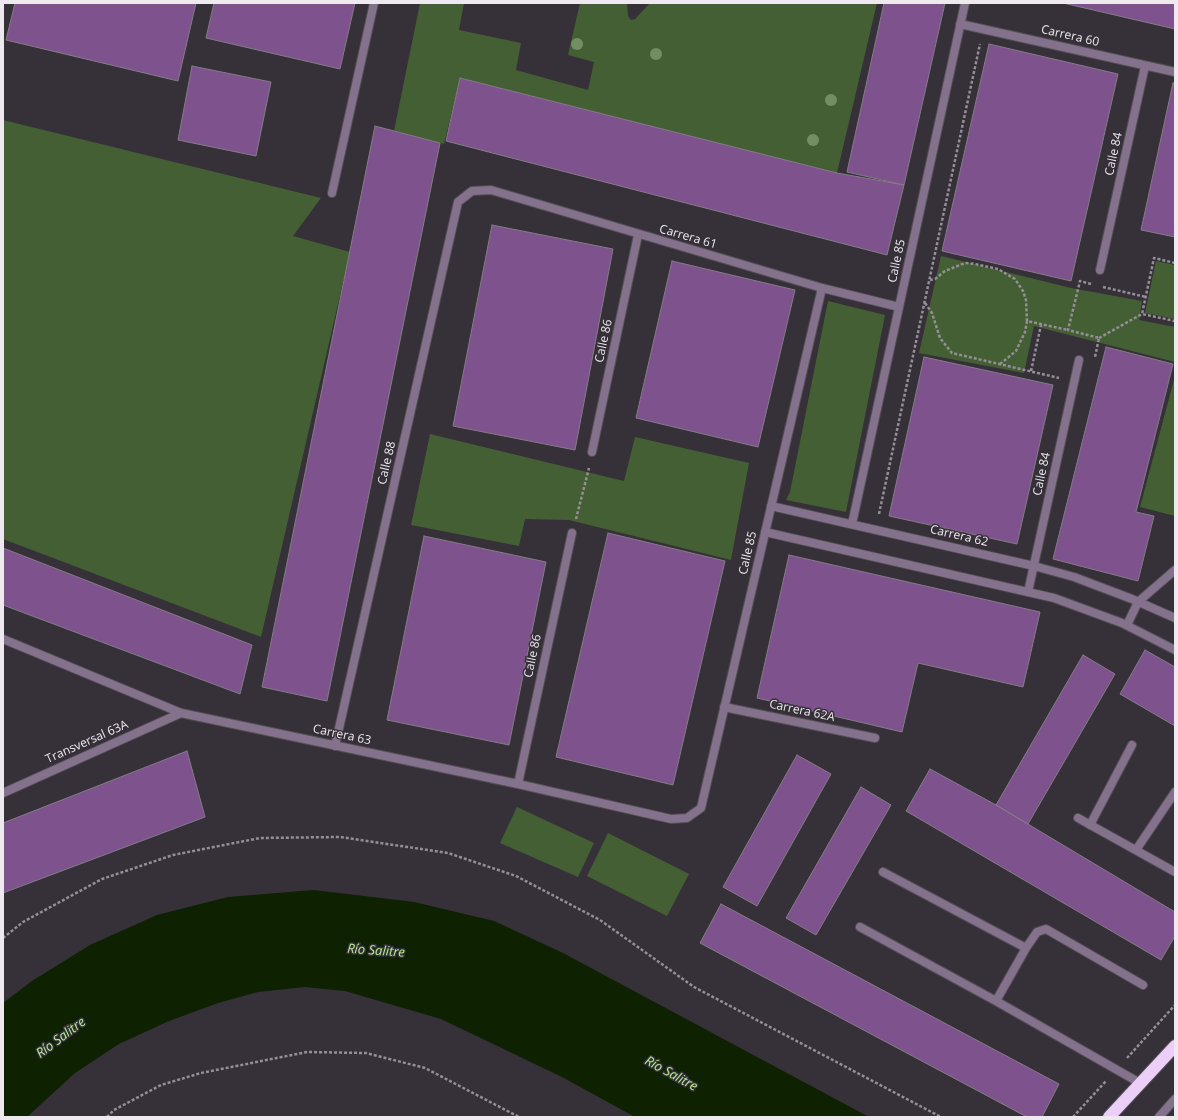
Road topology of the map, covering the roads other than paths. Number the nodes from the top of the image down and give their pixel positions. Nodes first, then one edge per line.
1 (374, 3) edge
2 (964, 3) edge
3 (960, 24) junction
4 (1145, 66) junction
5 (1175, 72) edge
6 (472, 191) joint
7 (332, 194) dead end
8 (638, 235) junction
9 (1100, 270) dead end
10 (822, 288) junction
11 (899, 307) junction
12 (1079, 360) road end
13 (592, 452) road end
14 (771, 506) junction
15 (852, 524) junction
16 (765, 532) junction
17 (572, 533) road end
18 (1034, 566) junction
19 (1175, 570) edge
20 (1028, 592) junction
21 (1138, 602) junction
22 (1175, 618) edge
23 (1128, 625) junction
24 (3, 639) edge
25 (1175, 650) edge
26 (724, 707) junction
27 (181, 713) junction
28 (875, 738) dead end
29 (1132, 744) dead end
30 (335, 746) junction
31 (518, 784) junction
32 (1175, 792) edge
33 (3, 793) edge
34 (687, 818) joint
35 (1078, 818) dead end
36 (1090, 824) junction
37 (1136, 850) junction
38 (883, 872) dead end
39 (1175, 872) edge
40 (860, 927) dead end
41 (1026, 948) junction
42 (1143, 985) dead end
43 (996, 1000) junction
44 (1175, 1046) edge
45 (1140, 1083) junction
46 (1175, 1100) edge
47 (1109, 1117) edge
48 (1159, 1117) edge

1 - 7 street
2 - 3 street, Calle 85
3 - 4 street, Carrera 60
3 - 11 street, Calle 85
4 - 5 street, Carrera 60
4 - 9 street, Calle 84
6 - 8 street, Carrera 61
6 - 30 street, Calle 88
8 - 10 street, Carrera 61
8 - 13 street, Calle 86
10 - 11 street, Carrera 61
10 - 14 street, Calle 85
11 - 15 street, Calle 85
12 - 18 street, Calle 84
14 - 15 street, Carrera 62
14 - 16 street, Calle 85
15 - 18 street, Carrera 62
16 - 20 street
16 - 26 street, Calle 85
17 - 31 street, Calle 86
18 - 20 street, Calle 84
18 - 21 street, Carrera 62
19 - 21 street
20 - 23 street
21 - 22 street, Carrera 62
21 - 23 street
23 - 25 street
24 - 27 street, Carrera 63
26 - 28 street, Carrera 62A
26 - 34 street, Calle 85
27 - 30 street, Carrera 63
27 - 33 street, Transversal 63A
29 - 36 street
30 - 31 street, Carrera 63
31 - 34 street, Carrera 63
32 - 37 street
35 - 36 street
36 - 37 street
37 - 39 street
38 - 41 street
40 - 43 street
41 - 42 street
41 - 43 street
43 - 45 street
44 - 45 highway
45 - 47 highway
46 - 48 street

